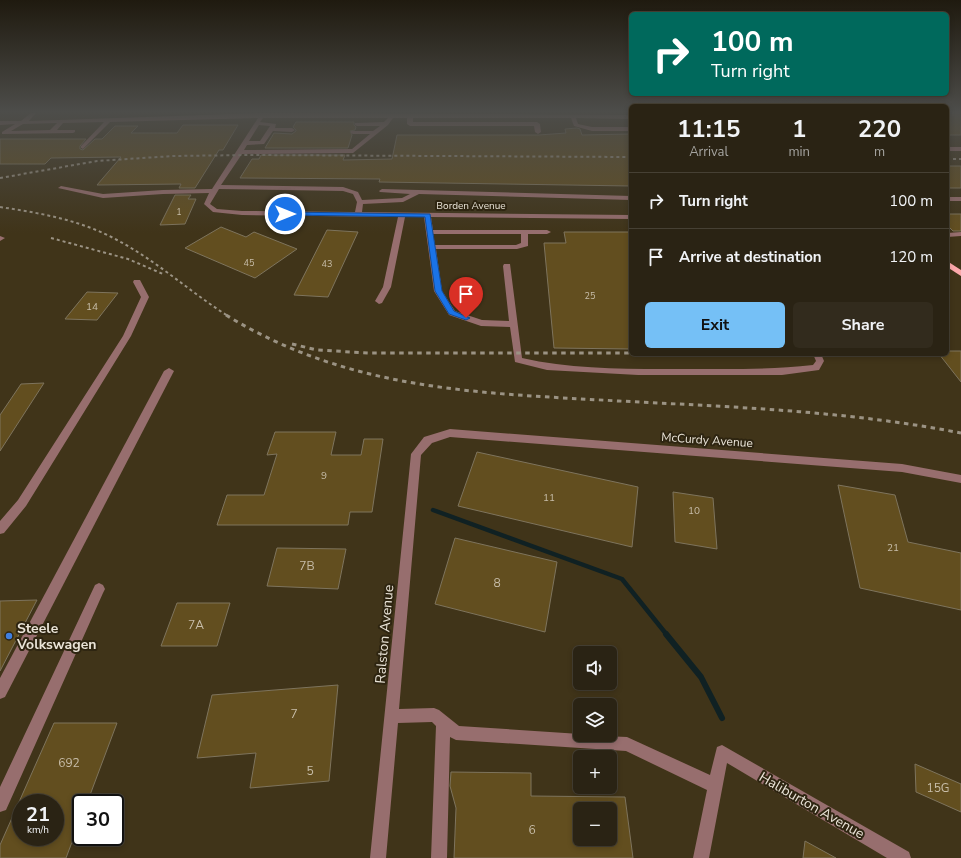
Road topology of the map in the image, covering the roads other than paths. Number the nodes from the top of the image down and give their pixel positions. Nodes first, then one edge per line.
1 (239, 153) edge
2 (61, 188) dead end
3 (215, 189) junction
4 (382, 191) dead end
5 (417, 192) junction
6 (629, 198) edge
7 (949, 199) edge
8 (961, 199) edge
9 (360, 202) junction
10 (358, 214) junction
11 (402, 215) junction
12 (427, 215) junction
13 (629, 217) edge
14 (430, 232) junction
15 (524, 232) junction
16 (547, 232) dead end
17 (961, 234) edge
18 (949, 235) edge
19 (432, 247) junction
20 (949, 265) edge
21 (506, 266) dead end
22 (961, 274) edge
23 (137, 282) dead end
24 (379, 301) dead end
25 (514, 324) junction
26 (818, 356) edge
27 (169, 371) dead end
28 (450, 433) joint
29 (961, 479) edge
30 (0, 529) edge
31 (99, 590) dead end
32 (0, 692) edge
33 (392, 716) junction
34 (443, 722) junction
35 (715, 786) junction
36 (0, 804) edge
37 (378, 858) edge
38 (439, 858) edge
39 (701, 858) edge
40 (903, 858) edge

1 - 3 street
2 - 3 street
3 - 9 street
3 - 10 street, Borden Avenue
4 - 5 street
5 - 6 street
5 - 9 street
7 - 8 street
9 - 10 street
10 - 11 street, Borden Avenue
11 - 12 street, Borden Avenue
11 - 24 street
12 - 13 street, Borden Avenue
12 - 14 street
14 - 15 street
14 - 19 street
15 - 16 street
15 - 19 street
17 - 18 street
19 - 25 street
20 - 22 main road
21 - 25 street
23 - 30 street
25 - 26 street
27 - 32 street
28 - 29 street, McCurdy Avenue
28 - 33 street, Ralston Avenue
31 - 36 street
33 - 34 street
33 - 37 street, Ralston Avenue
34 - 35 street
34 - 38 street
35 - 39 street
35 - 40 street, Haliburton Avenue

